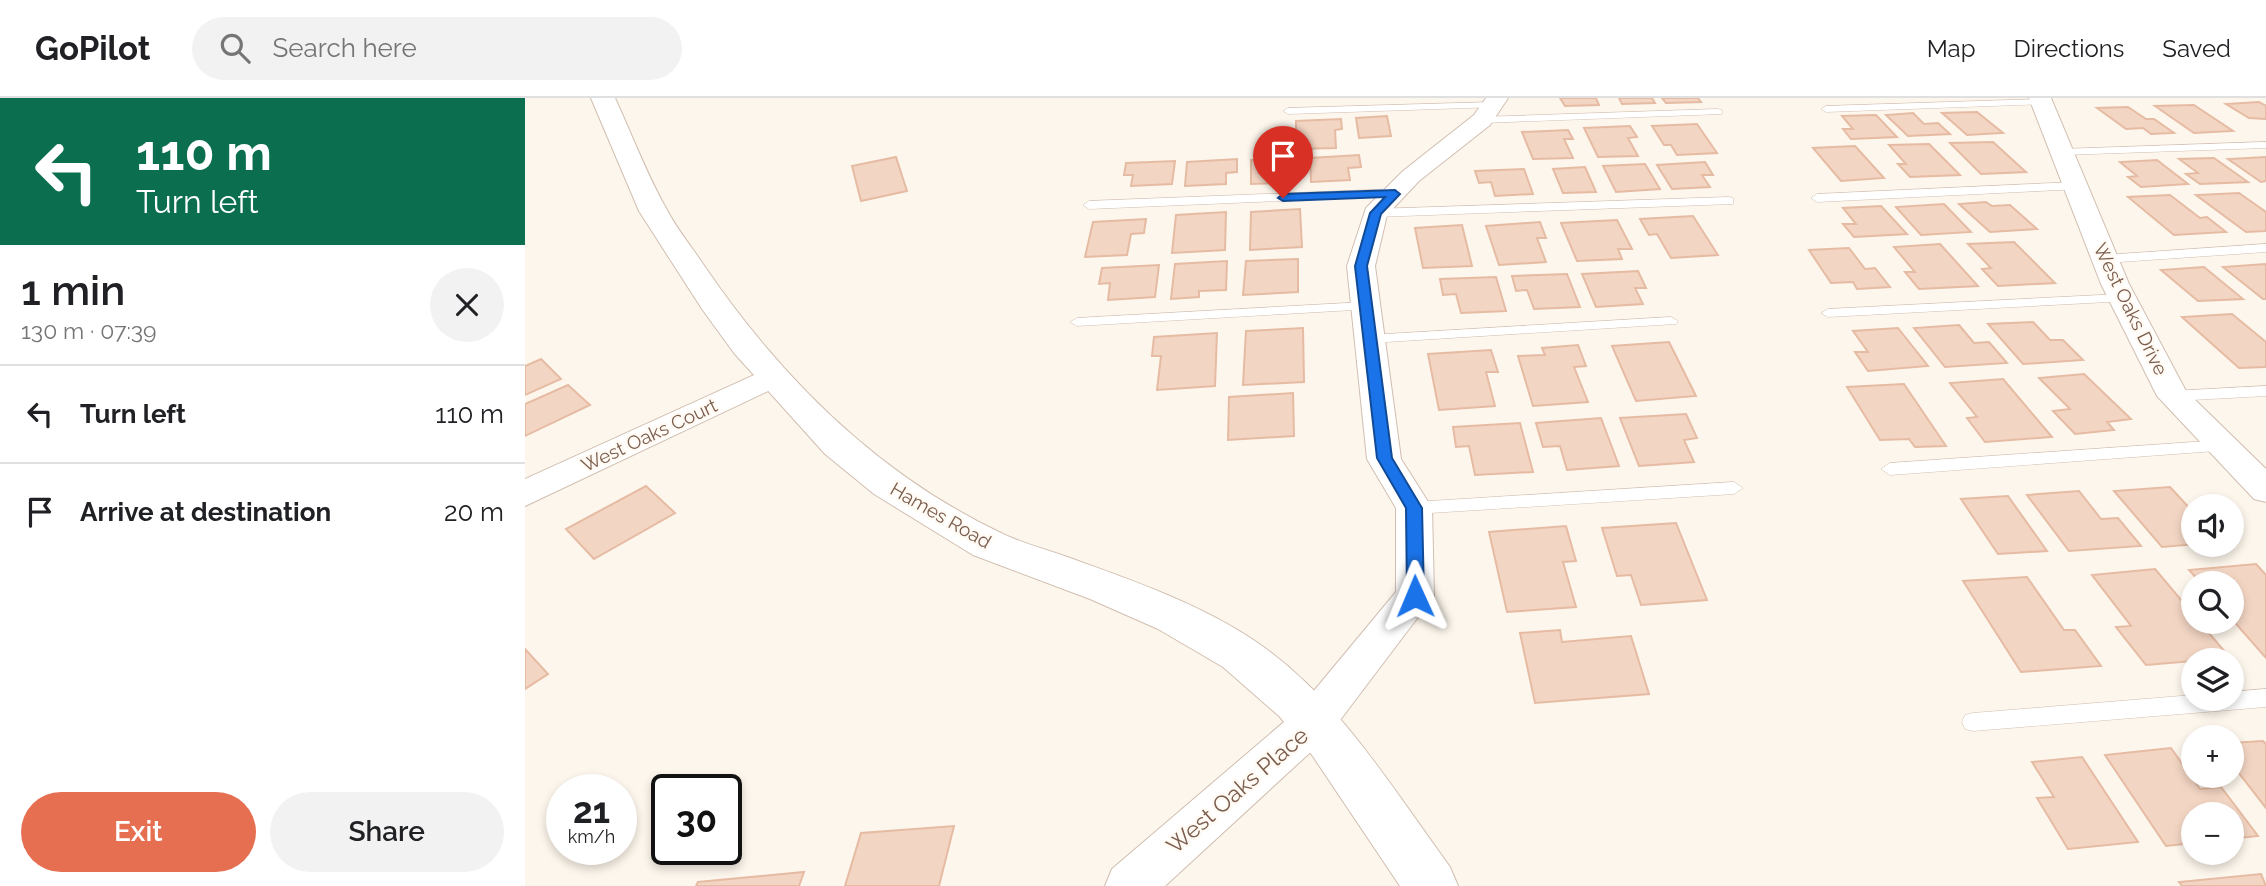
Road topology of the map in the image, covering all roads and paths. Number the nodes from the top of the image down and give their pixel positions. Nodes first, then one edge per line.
1 (603, 98) edge
2 (2041, 100) edge
3 (1491, 108) edge
4 (1826, 109) dead end
5 (1288, 111) dead end
6 (1718, 112) dead end
7 (2266, 145) edge
8 (2062, 152) junction
9 (2076, 186) junction
10 (1817, 198) dead end
11 (1729, 201) dead end
12 (1385, 203) junction
13 (1089, 205) dead end
14 (2266, 247) edge
15 (2105, 259) junction
16 (2122, 298) junction
17 (1366, 306) junction
18 (1828, 313) dead end
19 (1671, 321) dead end
20 (1077, 322) dead end
21 (1370, 339) junction
22 (774, 376) junction
23 (2266, 391) edge
24 (2173, 396) junction
25 (2223, 446) junction
26 (1889, 469) dead end
27 (1734, 488) dead end
28 (2266, 491) edge
29 (525, 494) edge
30 (1414, 508) junction
31 (2266, 698) edge
32 (1973, 722) dead end
33 (1313, 723) junction
34 (1129, 886) edge
35 (1431, 886) edge

1 - 22 street, Hames Road
2 - 4 lane
2 - 8 street, West Oaks Drive
3 - 5 lane
3 - 6 lane
3 - 12 street
7 - 8 lane
8 - 9 street, West Oaks Drive
9 - 10 lane
9 - 15 street, West Oaks Drive
11 - 12 lane
12 - 13 lane
12 - 17 street
14 - 15 lane
15 - 16 street, West Oaks Drive
16 - 18 lane
16 - 24 street, West Oaks Drive
17 - 20 lane
17 - 21 street
19 - 21 lane
21 - 30 street
22 - 29 street, West Oaks Court
22 - 33 street, Hames Road
23 - 24 lane
24 - 25 street, West Oaks Drive
25 - 26 lane
25 - 28 street, West Oaks Drive
27 - 30 lane
30 - 33 street, West Oaks Place
31 - 32 lane
33 - 34 street, West Oaks Place
33 - 35 street, Hames Road

